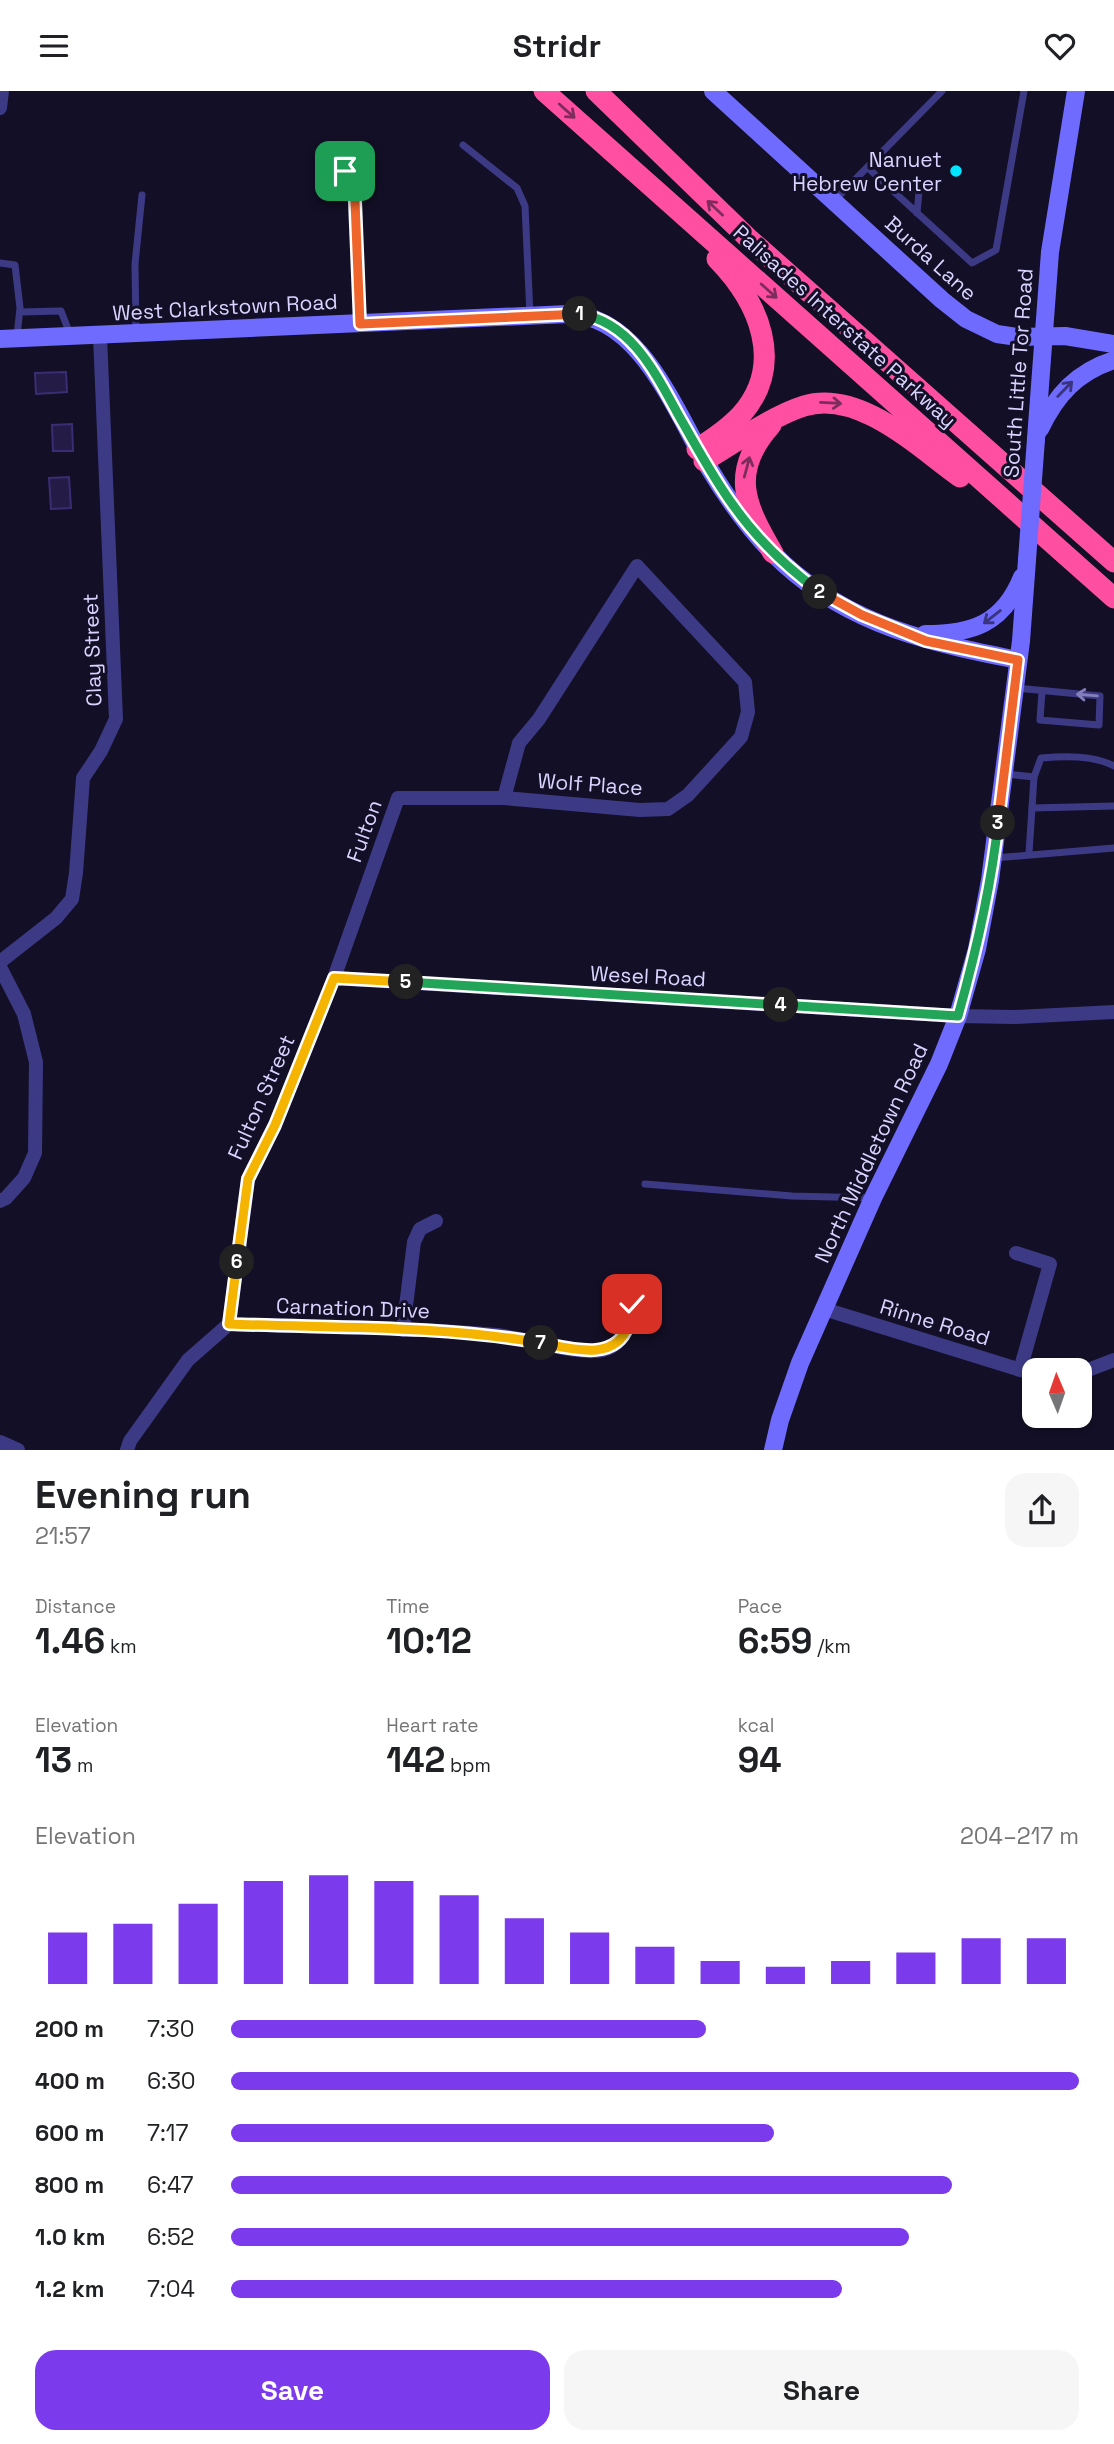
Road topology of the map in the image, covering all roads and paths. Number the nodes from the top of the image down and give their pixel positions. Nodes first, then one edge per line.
1 (2, 91) edge
2 (544, 91) edge
3 (596, 91) edge
4 (713, 91) edge
5 (942, 91) edge
6 (1024, 91) edge
7 (1076, 91) edge
8 (0, 108) edge
9 (590, 131) junction
10 (463, 145) dead end
11 (868, 168) junction
12 (345, 171) dead end
13 (889, 187) junction
14 (142, 195) dead end
15 (834, 201) junction
16 (917, 213) junction
17 (0, 263) edge
18 (20, 313) junction
19 (530, 316) junction
20 (360, 324) junction
21 (136, 334) junction
22 (100, 336) junction
23 (1043, 336) junction
24 (71, 337) junction
25 (8, 339) edge
26 (1114, 344) edge
27 (1114, 360) edge
28 (783, 415) junction
29 (1036, 439) junction
30 (701, 455) junction
31 (1004, 466) junction
32 (1114, 549) edge
33 (773, 553) junction
34 (1027, 560) junction
35 (1114, 562) edge
36 (1085, 572) junction
37 (1114, 598) edge
38 (904, 633) junction
39 (1018, 660) junction
40 (1015, 688) junction
41 (1042, 691) junction
42 (1114, 766) edge
43 (1004, 774) junction
44 (1034, 777) junction
45 (504, 798) junction
46 (1114, 806) edge
47 (1032, 808) junction
48 (1114, 848) edge
49 (1029, 853) junction
50 (993, 858) junction
51 (0, 964) edge
52 (334, 978) junction
53 (1114, 1012) edge
54 (958, 1016) junction
55 (645, 1184) dead end
56 (873, 1198) junction
57 (0, 1201) edge
58 (436, 1221) dead end
59 (1016, 1253) dead end
60 (633, 1283) dead end
61 (824, 1309) junction
62 (229, 1324) junction
63 (403, 1330) junction
64 (1030, 1358) edge
65 (1114, 1360) edge
66 (1092, 1368) edge
67 (1022, 1370) edge
68 (0, 1442) edge
69 (18, 1450) edge
70 (127, 1450) edge
71 (773, 1450) edge

1 - 8 street
2 -> 9 highway, Palisades Interstate Parkway
31 -> 3 highway, Palisades Interstate Parkway
4 - 15 street, Burda Lane
5 - 11 lane
6 - 16 lane
7 - 23 street, South Little Tor Road
9 - 30 highway
9 -> 36 highway, Palisades Interstate Parkway
10 - 19 lane
11 - 13 lane
11 - 15 lane
12 - 20 lane
13 - 16 lane
13 - 16 lane
14 - 21 lane
15 - 23 street, Burda Lane
17 - 18 lane
18 - 24 lane
18 - 25 lane
19 - 20 street, West Clarkstown Road
19 - 30 street, West Clarkstown Road
20 - 21 street, West Clarkstown Road
21 - 22 street, West Clarkstown Road
22 - 24 street, West Clarkstown Road
22 - 51 street, Clay Street
23 - 26 street, Burda Lane
23 - 29 street, South Little Tor Road
24 - 25 street, West Clarkstown Road
29 -> 27 street
28 - 30 highway
33 -> 28 highway
28 -> 36 highway
29 - 34 street, South Little Tor Road, bridge
30 - 33 street, West Clarkstown Road
31 - 32 highway
31 - 35 highway, Palisades Interstate Parkway
33 - 38 street, West Clarkstown Road
34 -> 38 street
34 - 39 street, South Little Tor Road
36 - 37 highway, Palisades Interstate Parkway
38 - 39 street, West Clarkstown Road
39 - 40 street, North Middletown Road
40 - 41 lane
40 - 43 street, North Middletown Road
41 -> 41 lane
42 - 44 lane
43 - 44 lane
43 - 50 street, North Middletown Road
44 - 47 lane
45 - 45 street, Wolf Place
45 - 52 street, Fulton
46 - 47 lane
47 - 49 lane
48 - 49 lane
49 - 50 lane
50 - 54 street, North Middletown Road
51 - 57 street
52 - 54 street, Wesel Road
52 - 62 street, Fulton Street
53 - 54 street, Wesel Road
54 - 56 street, North Middletown Road
55 - 56 lane
56 - 61 street, North Middletown Road
58 - 63 street
59 - 64 street
60 - 63 street, Carnation Drive
61 - 67 street, Rinne Road
61 - 71 street, North Middletown Road
62 - 63 street, Carnation Drive
62 - 70 street
65 - 66 street
68 - 69 street

